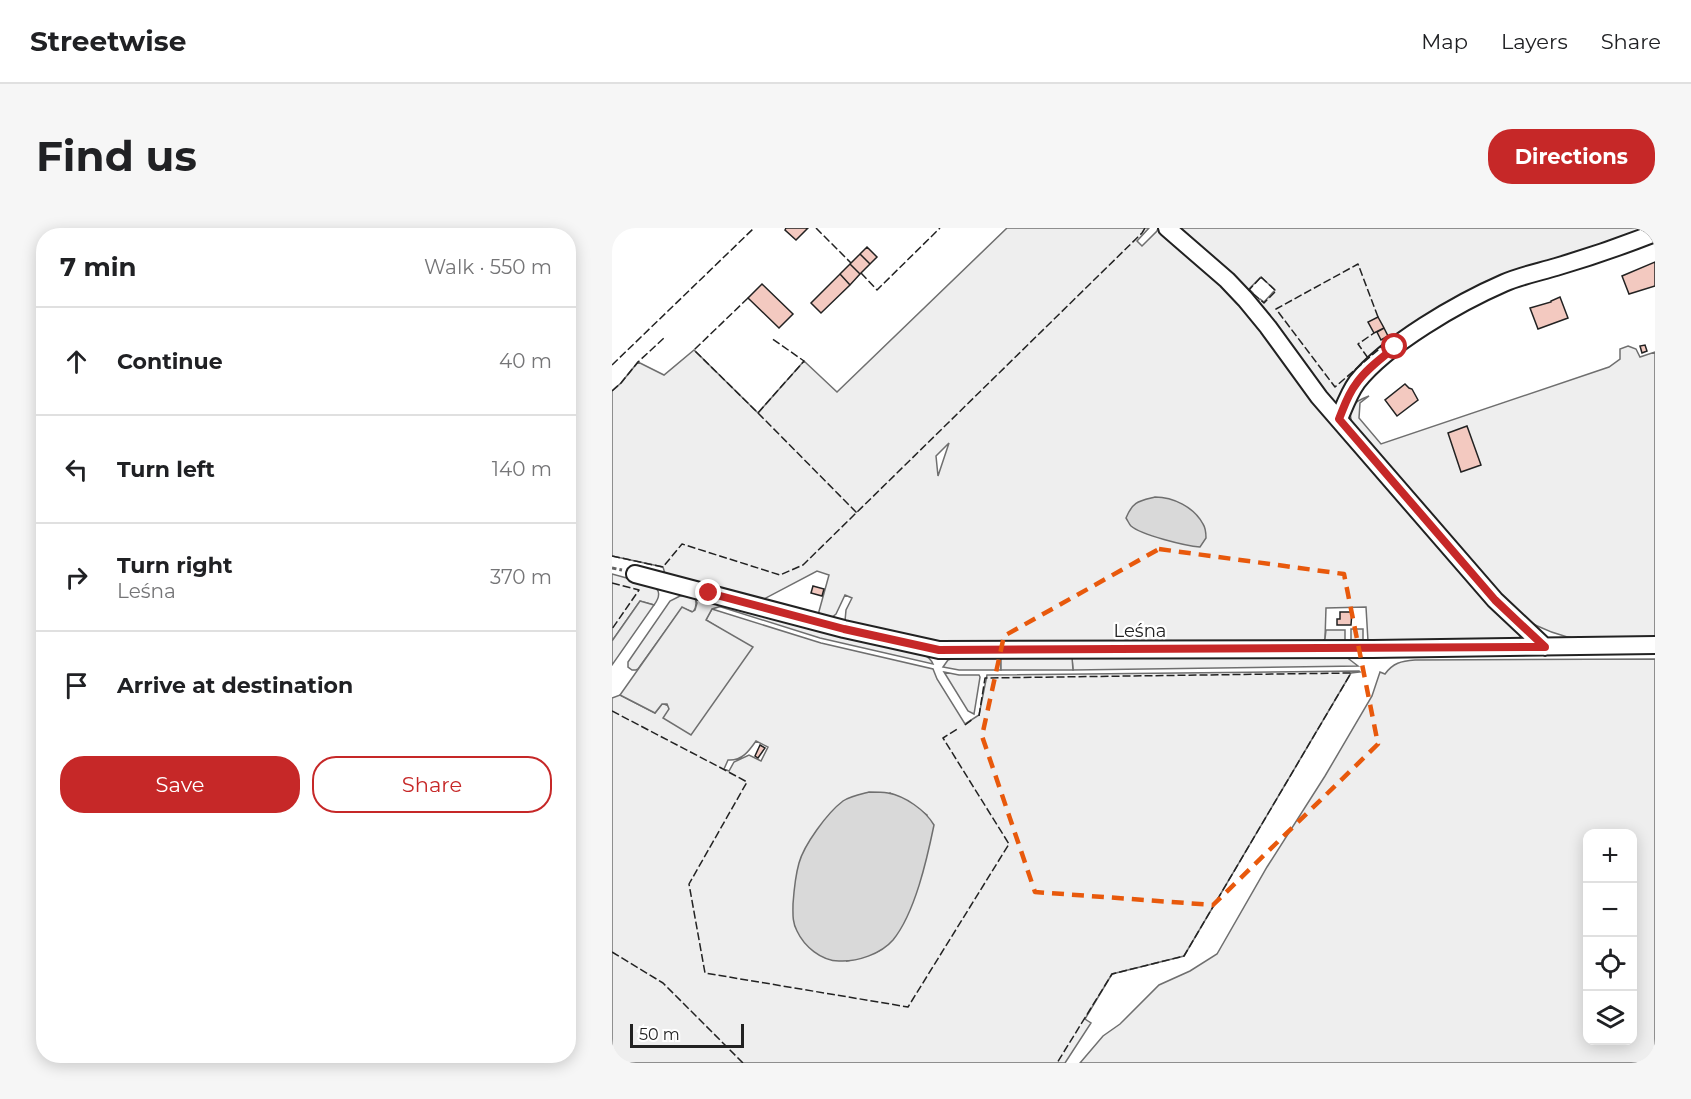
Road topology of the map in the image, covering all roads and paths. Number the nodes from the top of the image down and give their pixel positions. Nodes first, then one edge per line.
1 (1167, 228) edge
2 (1655, 233) edge
3 (1339, 419) junction
4 (635, 574) dead end
5 (1655, 645) edge
6 (1545, 647) junction

1 - 3 street
2 - 3 street
3 - 6 street
4 - 6 street, Leśna
5 - 6 street, Leśna

